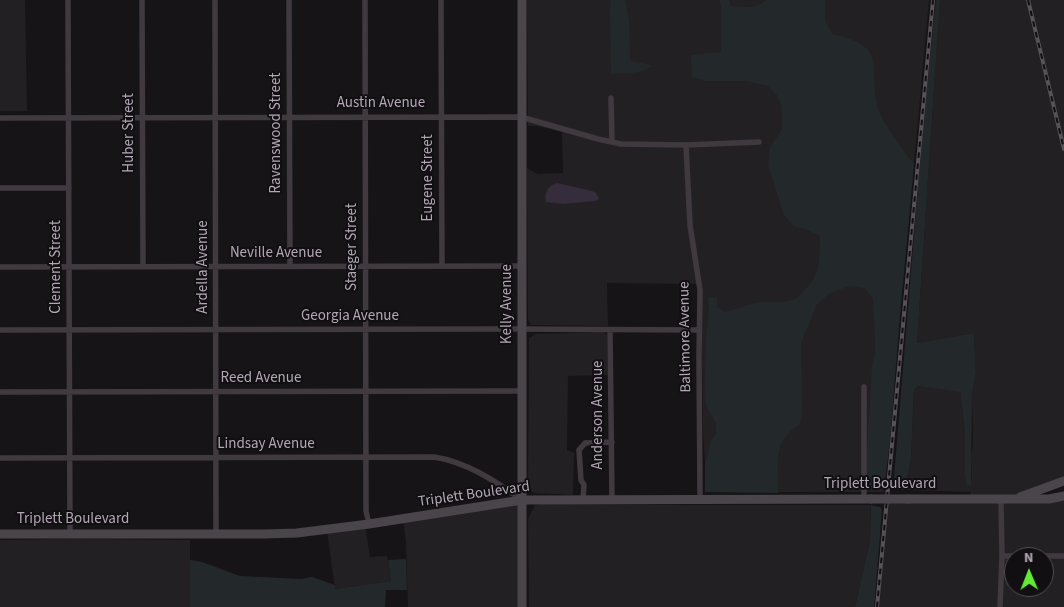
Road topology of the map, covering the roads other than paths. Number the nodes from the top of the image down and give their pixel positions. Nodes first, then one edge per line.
1 (68, 0) edge
2 (142, 0) edge
3 (215, 0) edge
4 (289, 0) edge
5 (365, 0) edge
6 (441, 0) edge
7 (522, 0) edge
8 (611, 98) dead end
9 (366, 116) junction
10 (441, 116) junction
11 (521, 116) junction
12 (290, 117) junction
13 (0, 118) edge
14 (69, 118) junction
15 (142, 118) junction
16 (216, 118) junction
17 (612, 142) junction
18 (759, 142) dead end
19 (686, 145) junction
20 (0, 188) edge
21 (69, 188) junction
22 (143, 266) junction
23 (216, 266) junction
24 (290, 266) junction
25 (366, 266) junction
26 (442, 266) junction
27 (522, 266) junction
28 (0, 267) edge
29 (70, 267) junction
30 (217, 329) junction
31 (366, 329) junction
32 (522, 329) junction
33 (0, 330) edge
34 (70, 330) junction
35 (610, 330) junction
36 (699, 330) junction
37 (864, 387) dead end
38 (366, 390) junction
39 (70, 391) junction
40 (217, 391) junction
41 (522, 391) junction
42 (0, 392) edge
43 (612, 442) junction
44 (217, 457) junction
45 (367, 457) junction
46 (0, 458) edge
47 (70, 458) junction
48 (1064, 480) edge
49 (1064, 496) edge
50 (867, 499) junction
51 (1013, 499) junction
52 (522, 500) junction
53 (583, 500) junction
54 (612, 500) junction
55 (700, 500) junction
56 (1001, 500) junction
57 (368, 524) junction
58 (0, 534) edge
59 (70, 534) junction
60 (216, 534) junction
61 (1002, 556) junction
62 (1064, 556) edge
63 (522, 607) edge
64 (1000, 607) edge

1 - 14 street, Clement Street
2 - 15 street, Huber Street
3 - 16 street, Ardella Avenue
4 - 12 street, Ravenswood Street
5 - 9 street, Staeger Street
6 - 10 street, Eugene Street
7 - 11 main road, Kelly Avenue
8 - 17 street
9 - 10 street, Austin Avenue
9 - 12 street, Austin Avenue
9 - 25 street, Staeger Street
10 - 11 street, Austin Avenue
10 - 26 street, Eugene Street
11 - 17 street, Austin Avenue
11 - 27 main road, Kelly Avenue
12 - 16 street, Austin Avenue
12 - 24 street, Ravenswood Street
13 - 14 street, Austin Avenue
14 - 15 street, Austin Avenue
14 - 21 street, Clement Street
15 - 16 street, Austin Avenue
15 - 22 street, Huber Street
16 - 23 street, Ardella Avenue
17 - 19 street, Austin Avenue
18 - 19 street, Austin Avenue
19 - 36 street, Baltimore Avenue
20 - 21 street
21 - 29 street, Clement Street
22 - 23 street, Neville Avenue
22 - 29 street, Neville Avenue
23 - 24 street, Neville Avenue
23 - 30 street, Ardella Avenue
24 - 25 street, Neville Avenue
25 - 26 street, Neville Avenue
25 - 31 street, Staeger Street
26 - 27 street, Neville Avenue
27 - 32 main road, Kelly Avenue
28 - 29 street, Neville Avenue
29 - 34 street, Clement Street
30 - 31 street, Georgia Avenue
30 - 34 street, Georgia Avenue
30 - 40 street, Ardella Avenue
31 - 32 street, Georgia Avenue
31 - 38 street, Staeger Street
32 - 35 street, Georgia Avenue
32 - 41 main road, Kelly Avenue
33 - 34 street, Georgia Avenue
34 - 39 street, Clement Street
35 - 36 street, Georgia Avenue
35 - 43 street, Anderson Avenue
36 - 55 street, Baltimore Avenue
37 - 50 street
38 - 40 street, Reed Avenue
38 - 41 street, Reed Avenue
38 - 45 street, Staeger Street
39 - 40 street, Reed Avenue
39 - 42 street, Reed Avenue
39 - 47 street, Clement Street
40 - 44 street, Ardella Avenue
41 - 52 main road, Kelly Avenue
43 - 53 street
43 - 54 street, Anderson Avenue
44 - 45 street, Lindsay Avenue
44 - 47 street, Lindsay Avenue
44 - 60 street, Ardella Avenue
45 - 52 street, Lindsay Avenue
45 - 57 street, Staeger Street
46 - 47 street, Lindsay Avenue
47 - 59 street, Clement Street
48 - 51 main road, Triplett Boulevard
49 - 51 main road, Triplett Boulevard
50 - 55 main road, Triplett Boulevard
50 - 56 main road, Triplett Boulevard, bridge
51 - 56 main road, Triplett Boulevard
52 - 53 main road, Triplett Boulevard
52 - 57 main road, Triplett Boulevard
52 - 63 main road, Kelly Avenue
53 - 54 main road, Triplett Boulevard
54 - 55 main road, Triplett Boulevard
56 - 61 street
57 - 60 main road, Triplett Boulevard
58 - 59 main road, Triplett Boulevard
59 - 60 main road, Triplett Boulevard
61 - 62 street
61 - 64 street

